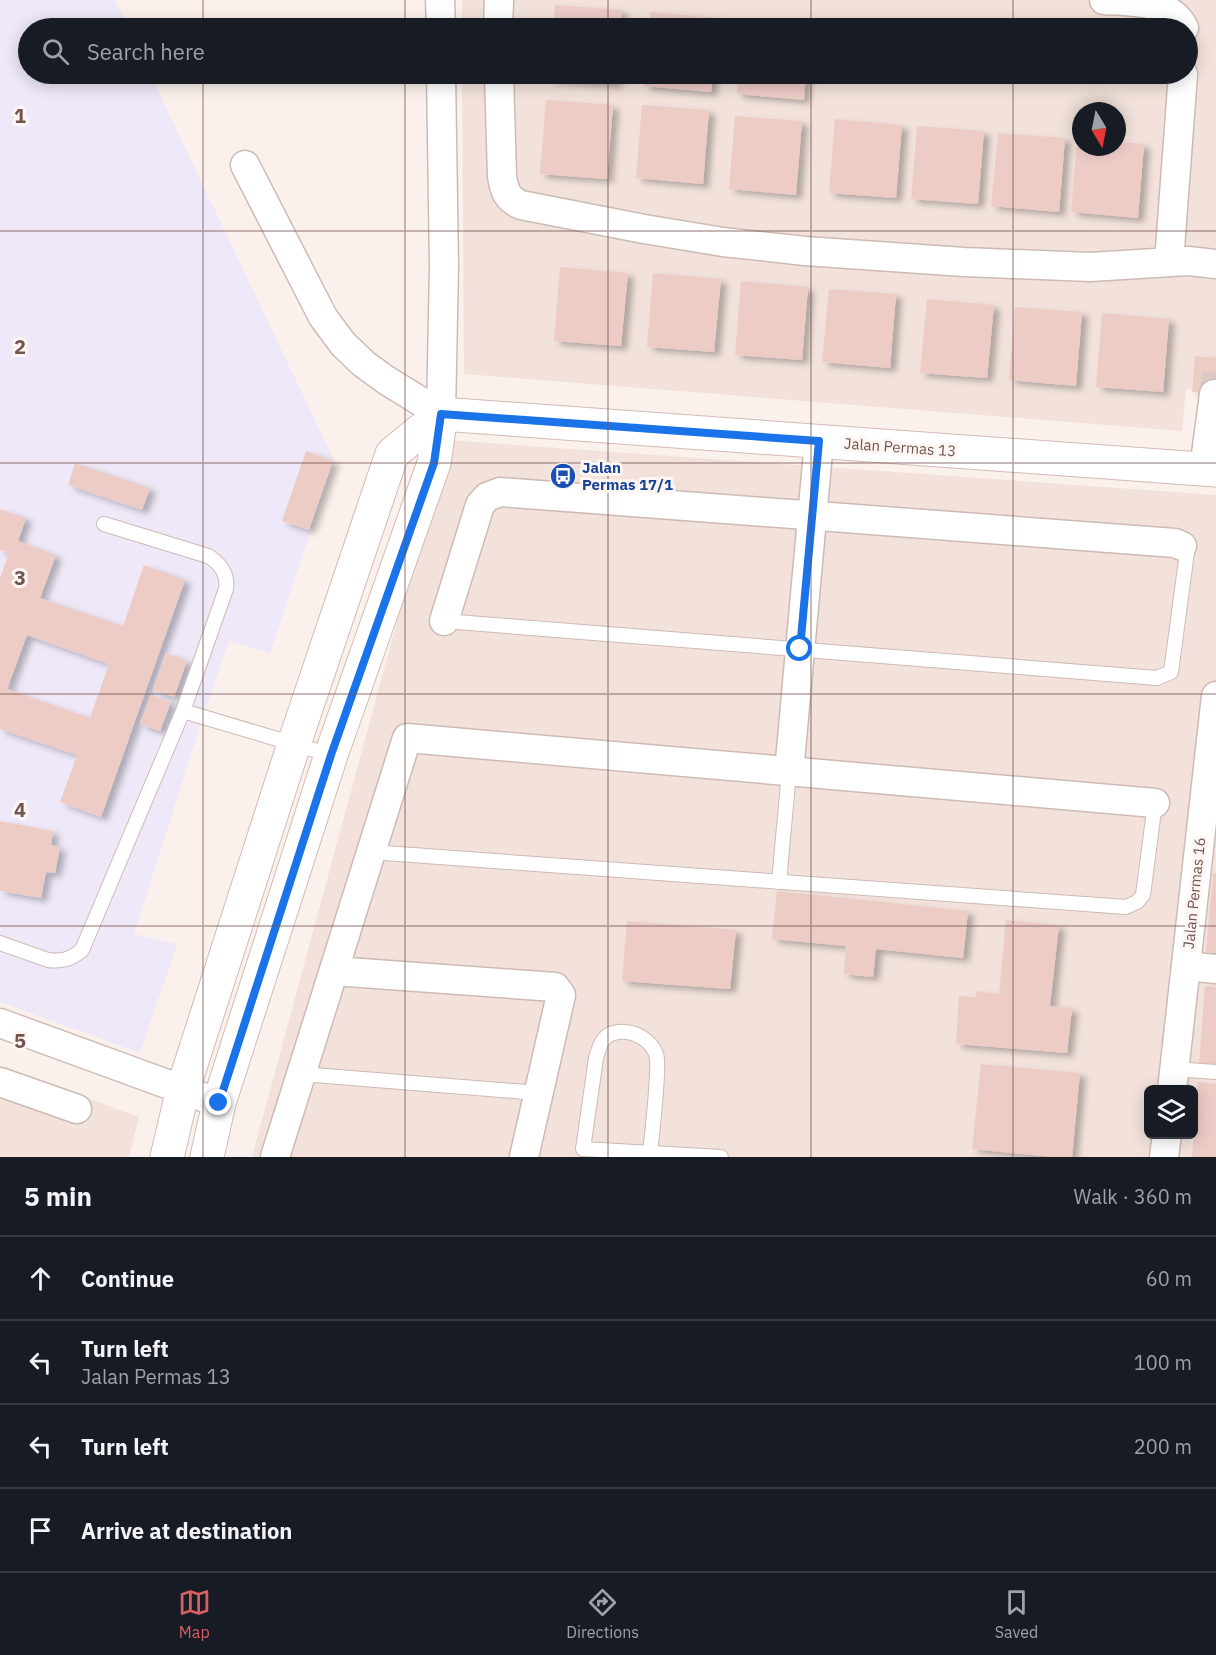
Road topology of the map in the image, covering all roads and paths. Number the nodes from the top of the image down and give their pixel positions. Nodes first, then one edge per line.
1 (440, 0) edge
2 (499, 0) edge
3 (1104, 0) edge
4 (441, 18) edge
5 (498, 18) edge
6 (1178, 18) edge
7 (441, 84) edge
8 (499, 84) edge
9 (1182, 84) edge
10 (244, 165) dead end
11 (1169, 262) junction
12 (1216, 264) edge
13 (1214, 394) dead end
14 (441, 414) junction
15 (819, 441) junction
16 (1210, 469) edge
17 (812, 515) junction
18 (104, 524) dead end
19 (1182, 546) joint
20 (444, 621) joint
21 (800, 649) junction
22 (1216, 696) edge
23 (183, 711) junction
24 (294, 744) junction
25 (331, 755) junction
26 (1213, 756) edge
27 (789, 772) junction
28 (1155, 803) joint
29 (371, 852) junction
30 (779, 882) junction
31 (0, 943) edge
32 (1185, 966) junction
33 (1216, 969) edge
34 (334, 971) junction
35 (0, 1023) edge
36 (1216, 1072) edge
37 (301, 1074) junction
38 (1173, 1079) edge
39 (0, 1082) edge
40 (183, 1089) junction
41 (538, 1093) junction
42 (219, 1103) junction
43 (77, 1109) dead end
44 (1166, 1139) edge
45 (650, 1153) junction
46 (167, 1157) edge
47 (207, 1157) edge
48 (275, 1157) edge
49 (524, 1157) edge
50 (721, 1157) edge
51 (1164, 1157) edge

1 - 4 street
2 - 5 street
3 - 6 street
7 - 14 street
8 - 11 street
9 - 11 street
10 - 14 street
11 - 12 street
13 - 16 street
14 - 15 main road, Jalan Permas 13
14 - 24 main road
14 - 25 main road
15 - 16 main road, Jalan Permas 13
15 - 17 street
17 - 19 street
17 - 20 street
17 - 21 street
18 - 23 lane
19 - 21 lane
20 - 21 lane
21 - 27 street
22 - 26 street, Jalan Permas 16
23 - 24 lane
23 - 31 lane
24 - 25 lane
24 - 40 main road
25 - 42 main road
26 - 32 street, Jalan Permas 16
27 - 28 street
27 - 29 street
27 - 30 lane
28 - 30 lane
29 - 30 lane
29 - 34 street
32 - 33 street
32 - 38 street, Jalan Permas 16
34 - 37 street
34 - 41 street
35 - 40 street
36 - 38 lane
37 - 41 lane
37 - 48 street
39 - 43 street
40 - 42 street
40 - 46 main road
41 - 49 street
42 - 47 main road
44 - 51 street
45 - 45 lane
45 - 50 lane

